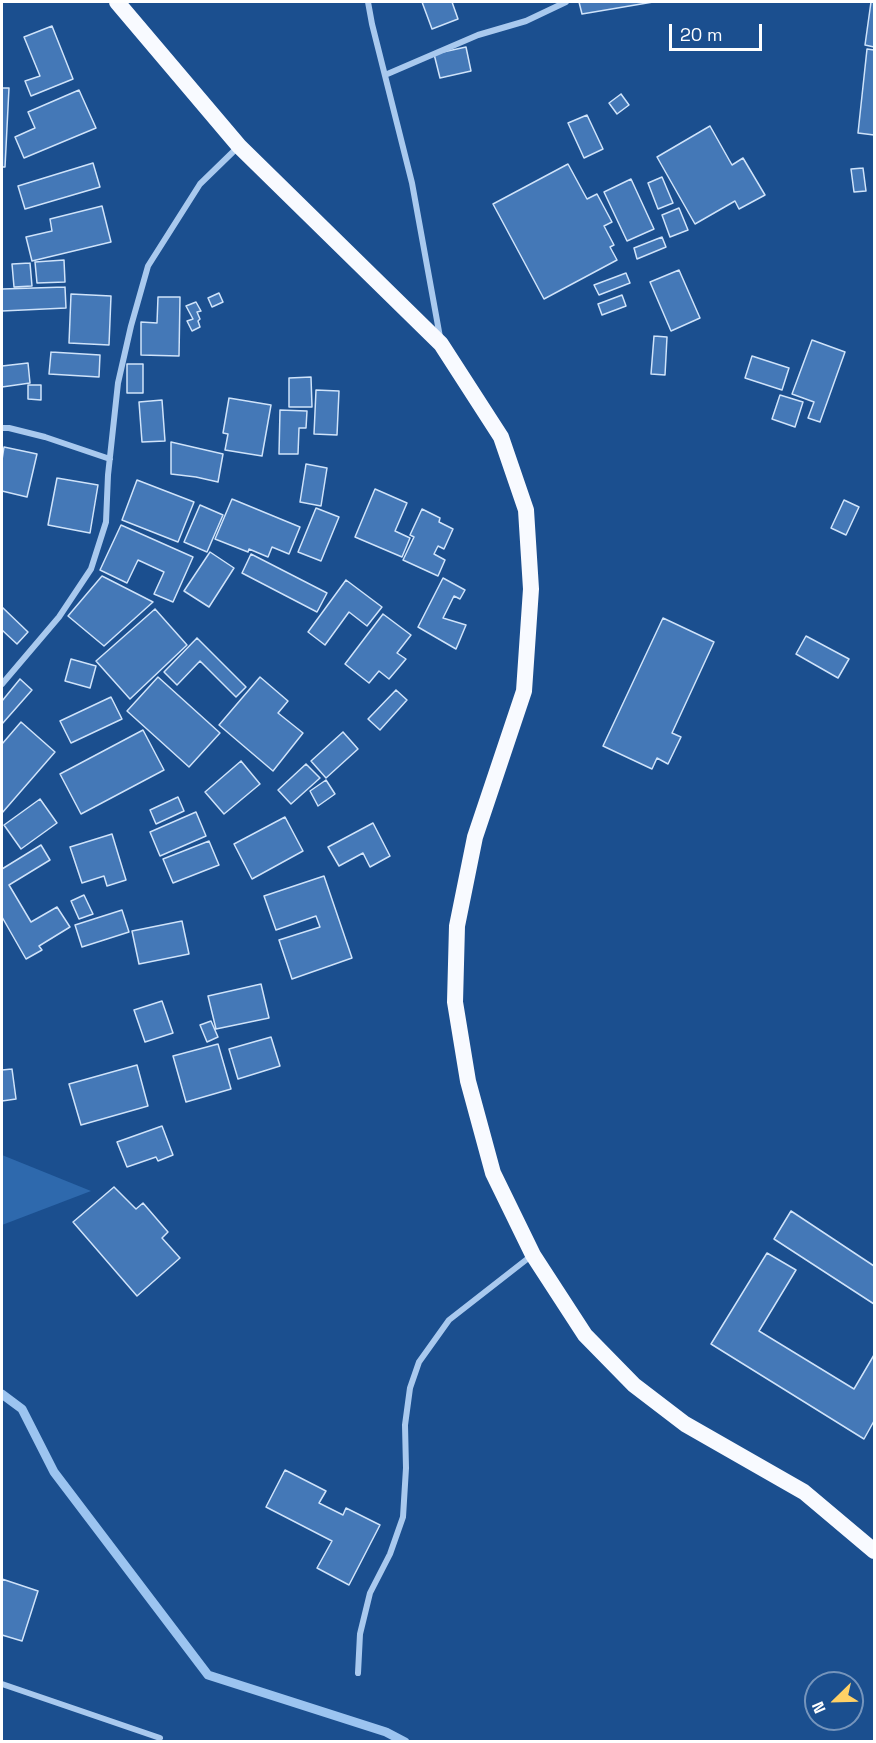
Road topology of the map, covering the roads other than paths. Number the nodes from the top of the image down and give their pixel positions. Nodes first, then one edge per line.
1 (117, 2) edge
2 (368, 2) edge
3 (566, 2) edge
4 (385, 75) junction
5 (238, 146) junction
6 (441, 344) junction
7 (2, 428) edge
8 (110, 459) junction
9 (2, 684) edge
10 (533, 1255) junction
11 (874, 1551) edge
12 (358, 1673) dead end
13 (2, 1684) edge
14 (160, 1738) dead end

1 - 5 highway
2 - 4 street
3 - 4 street
4 - 6 street
5 - 6 highway
5 - 8 street
6 - 10 highway
7 - 8 street
8 - 9 street
10 - 11 highway
10 - 12 street
13 - 14 street

